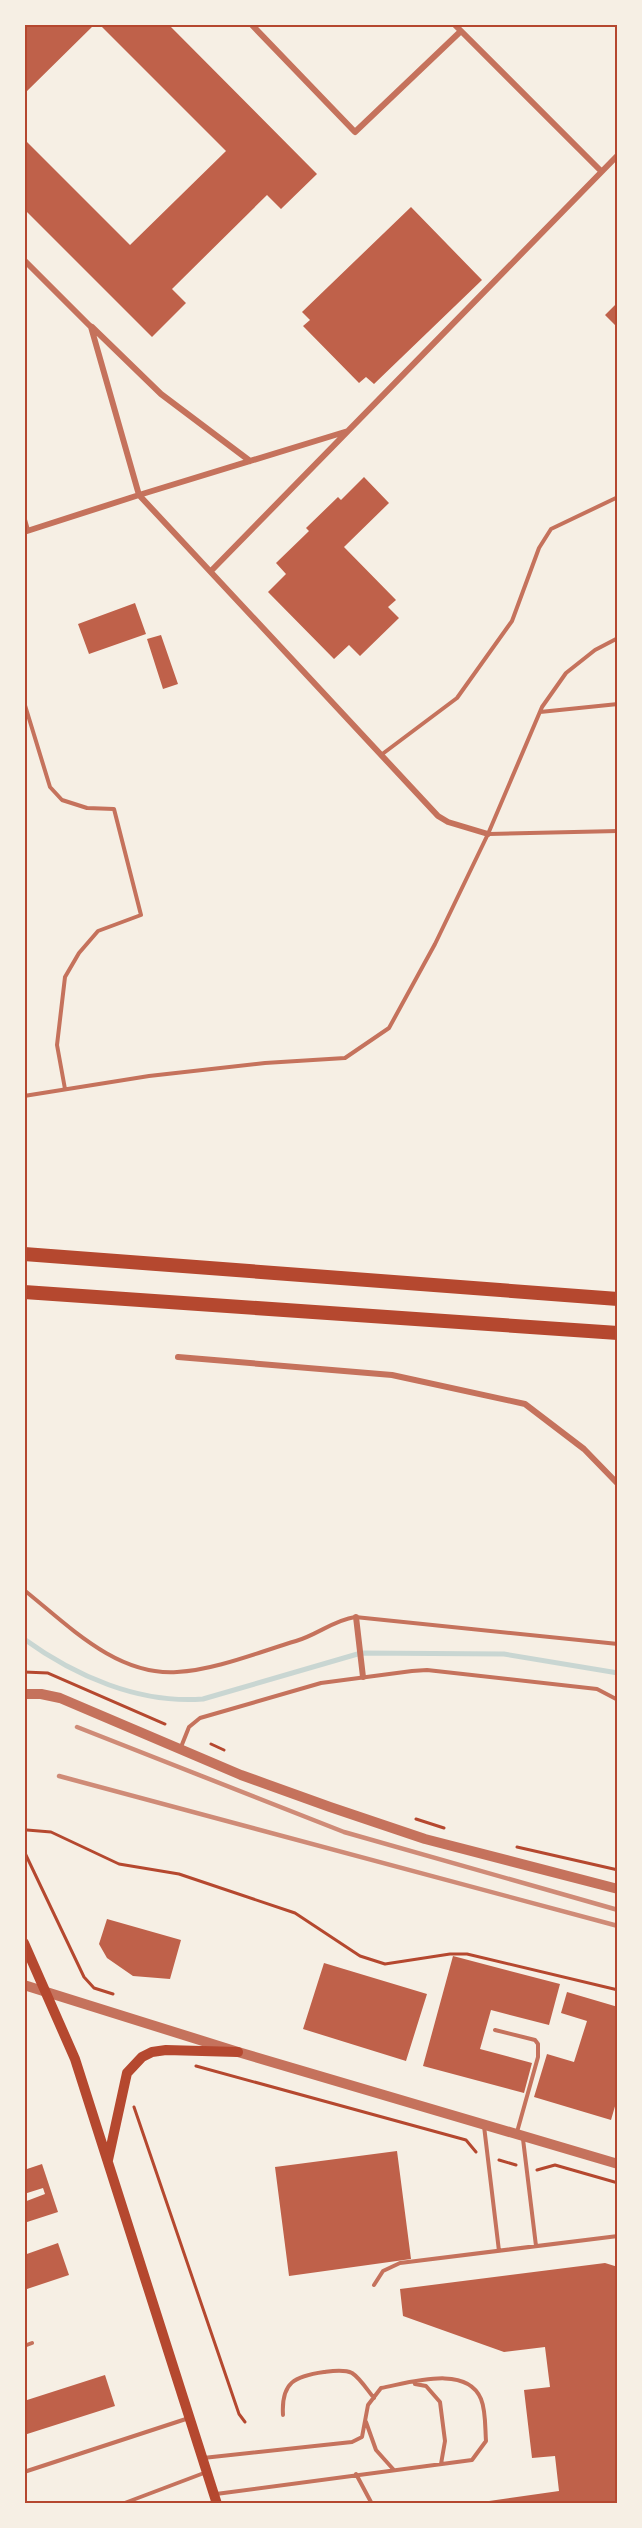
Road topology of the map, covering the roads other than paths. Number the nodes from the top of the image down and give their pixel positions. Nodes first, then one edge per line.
1 (251, 24) edge
2 (454, 24) edge
3 (461, 31) junction
4 (618, 155) edge
5 (601, 171) junction
6 (24, 260) edge
7 (91, 327) junction
8 (350, 431) junction
9 (250, 461) junction
10 (139, 495) junction
11 (618, 497) edge
12 (24, 516) edge
13 (26, 531) edge
14 (211, 572) junction
15 (618, 638) edge
16 (24, 702) edge
17 (618, 704) edge
18 (540, 712) junction
19 (381, 755) junction
20 (618, 831) edge
21 (488, 834) junction
22 (65, 1089) junction
23 (24, 1096) edge
24 (24, 1254) edge
25 (24, 1292) edge
26 (618, 1299) edge
27 (618, 1333) edge
28 (178, 1357) dead end
29 (618, 1484) edge
30 (24, 1590) edge
31 (356, 1617) junction
32 (618, 1644) edge
33 (363, 1677) junction
34 (24, 1694) edge
35 (618, 1700) edge
36 (180, 1749) junction
37 (618, 1889) edge
38 (24, 1943) edge
39 (24, 1985) edge
40 (45, 1994) junction
41 (495, 2030) dead end
42 (238, 2052) junction
43 (483, 2125) junction
44 (520, 2135) junction
45 (107, 2163) junction
46 (618, 2164) edge
47 (618, 2236) edge
48 (536, 2246) junction
49 (499, 2251) junction
50 (374, 2285) dead end
51 (32, 2343) dead end
52 (24, 2346) edge
53 (411, 2383) junction
54 (374, 2397) junction
55 (284, 2415) dead end
56 (189, 2418) junction
57 (366, 2422) junction
58 (203, 2458) junction
59 (441, 2464) junction
60 (393, 2469) junction
61 (24, 2472) edge
62 (208, 2472) junction
63 (357, 2474) junction
64 (216, 2499) edge
65 (122, 2504) edge
66 (372, 2504) edge

1 - 3 street
2 - 3 street
3 - 5 street
4 - 5 street
5 - 8 street
6 - 7 street
7 - 9 street
7 - 10 street
8 - 9 street
8 - 14 street
9 - 10 street
10 - 13 street
10 - 14 street
11 - 19 lane
12 - 13 lane
14 - 19 street
15 - 18 lane
16 - 22 lane
17 - 18 lane
18 - 21 lane
19 - 21 street
20 - 21 lane
21 - 22 lane
22 - 23 lane
24 - 26 highway
25 - 27 highway
28 - 29 street
30 - 31 lane
31 - 32 lane
31 - 33 street
33 - 35 lane
33 - 36 lane
34 - 36 street
36 - 37 street
38 - 40 main road
39 - 40 street
40 - 42 street
40 - 45 main road
41 - 44 lane
42 - 43 street
42 - 45 main road
43 - 44 street
43 - 49 lane
44 - 46 street
44 - 48 lane
45 - 56 main road
47 - 48 lane
48 - 49 lane
49 - 50 lane
51 - 52 lane
53 - 54 lane
53 - 59 lane
53 - 59 lane
54 - 55 lane
54 - 57 lane
56 - 58 main road
56 - 61 lane
57 - 58 lane
57 - 60 lane
58 - 62 main road
59 - 60 lane
60 - 63 lane
62 - 64 main road
62 - 65 lane
63 - 64 lane
63 - 66 lane

